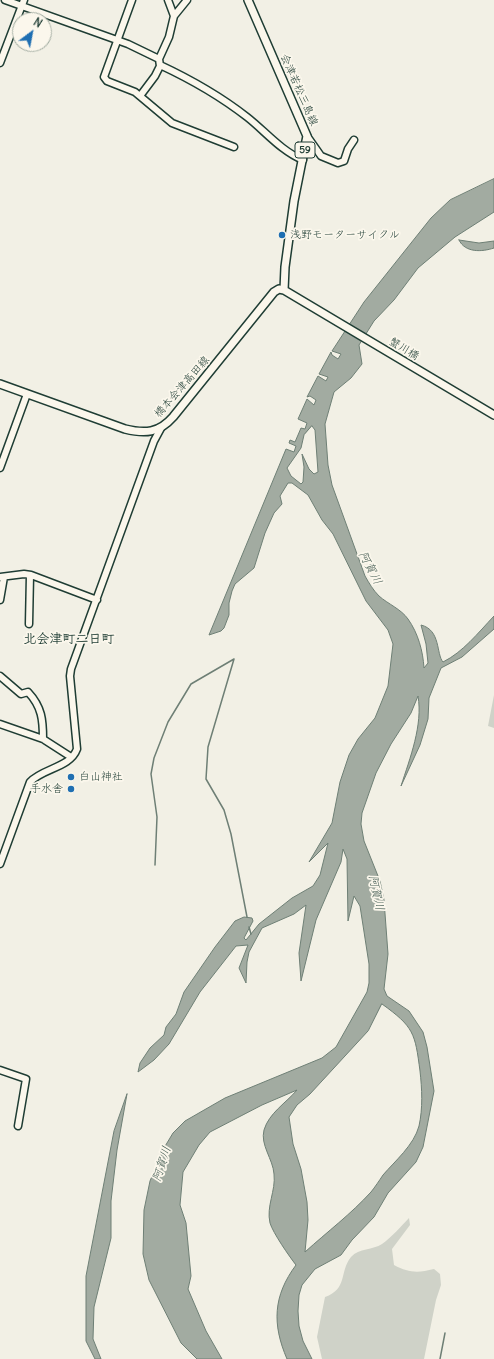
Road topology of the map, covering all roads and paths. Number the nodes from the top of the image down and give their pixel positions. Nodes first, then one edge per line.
1 (5, 0) edge
2 (132, 0) edge
3 (168, 0) edge
4 (187, 0) edge
5 (248, 0) edge
6 (23, 3) edge
7 (174, 16) junction
8 (117, 41) junction
9 (159, 62) junction
10 (0, 63) edge
11 (140, 96) junction
12 (307, 136) junction
13 (354, 140) dead end
14 (234, 147) dead end
15 (303, 160) junction
16 (284, 290) junction
17 (0, 384) edge
18 (27, 394) junction
19 (494, 415) edge
20 (161, 428) junction
21 (0, 468) edge
22 (30, 575) junction
23 (2, 577) edge
24 (0, 600) edge
25 (97, 600) junction
26 (29, 624) dead end
27 (1, 679) edge
28 (0, 724) edge
29 (43, 739) junction
30 (71, 758) junction
31 (0, 864) edge
32 (0, 1070) edge
33 (18, 1126) dead end

1 - 6 street
2 - 8 street
3 - 7 street
4 - 7 street
5 - 12 main road, 会津若松三島線 / 59
6 - 8 street
6 - 10 street
7 - 9 street
8 - 9 street
8 - 11 street
9 - 11 street
9 - 15 street
11 - 14 street
12 - 13 street
12 - 15 main road, 会津若松三島線 / 59
15 - 16 main road, 会津若松三島線 / 59
16 - 19 main road, 蟹川橋
16 - 20 main road, 橋本会津高田線
17 - 18 main road, 橋本会津高田線
18 - 20 main road, 橋本会津高田線
18 - 21 street
20 - 25 street
22 - 23 street
22 - 25 street
22 - 26 street
23 - 24 street
25 - 30 street
27 - 29 street
28 - 29 street
29 - 30 street
30 - 31 street
32 - 33 street

